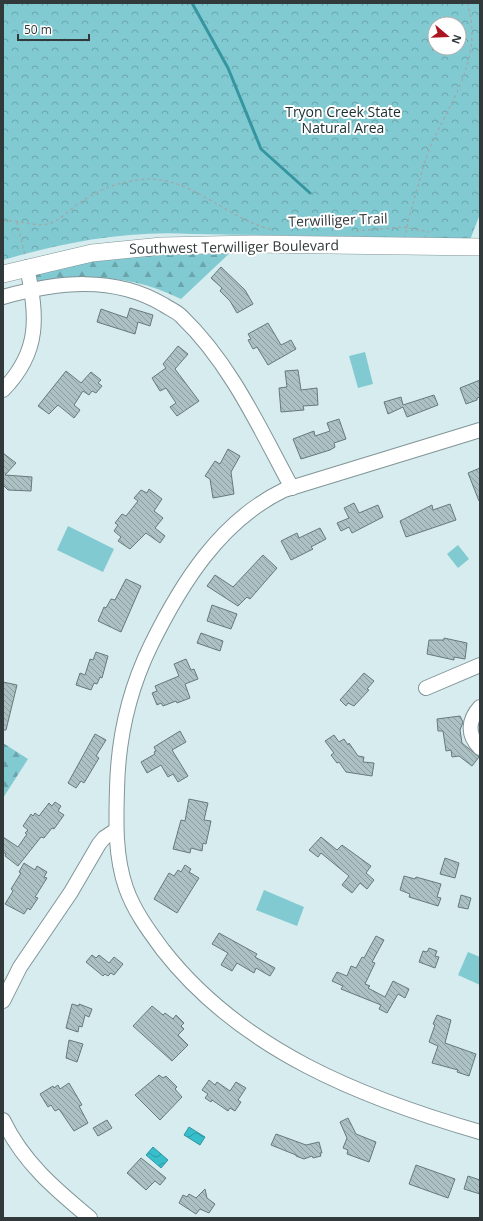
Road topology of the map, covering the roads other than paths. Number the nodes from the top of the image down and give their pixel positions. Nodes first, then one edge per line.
1 (474, 246) edge
2 (27, 267) junction
3 (3, 274) edge
4 (32, 290) junction
5 (3, 297) edge
6 (3, 390) edge
7 (480, 430) edge
8 (292, 488) junction
9 (480, 665) edge
10 (426, 688) dead end
11 (480, 706) edge
12 (480, 748) edge
13 (116, 830) junction
14 (3, 1002) edge
15 (3, 1120) edge
16 (480, 1132) edge
17 (90, 1218) edge

1 - 2 main road, Southwest Terwilliger Boulevard
2 - 3 main road, Southwest Terwilliger Boulevard
2 - 4 street
4 - 5 street
4 - 6 street
4 - 8 street
7 - 8 street
8 - 13 street
9 - 10 street
11 - 12 street
13 - 14 street
13 - 16 street
15 - 17 street

